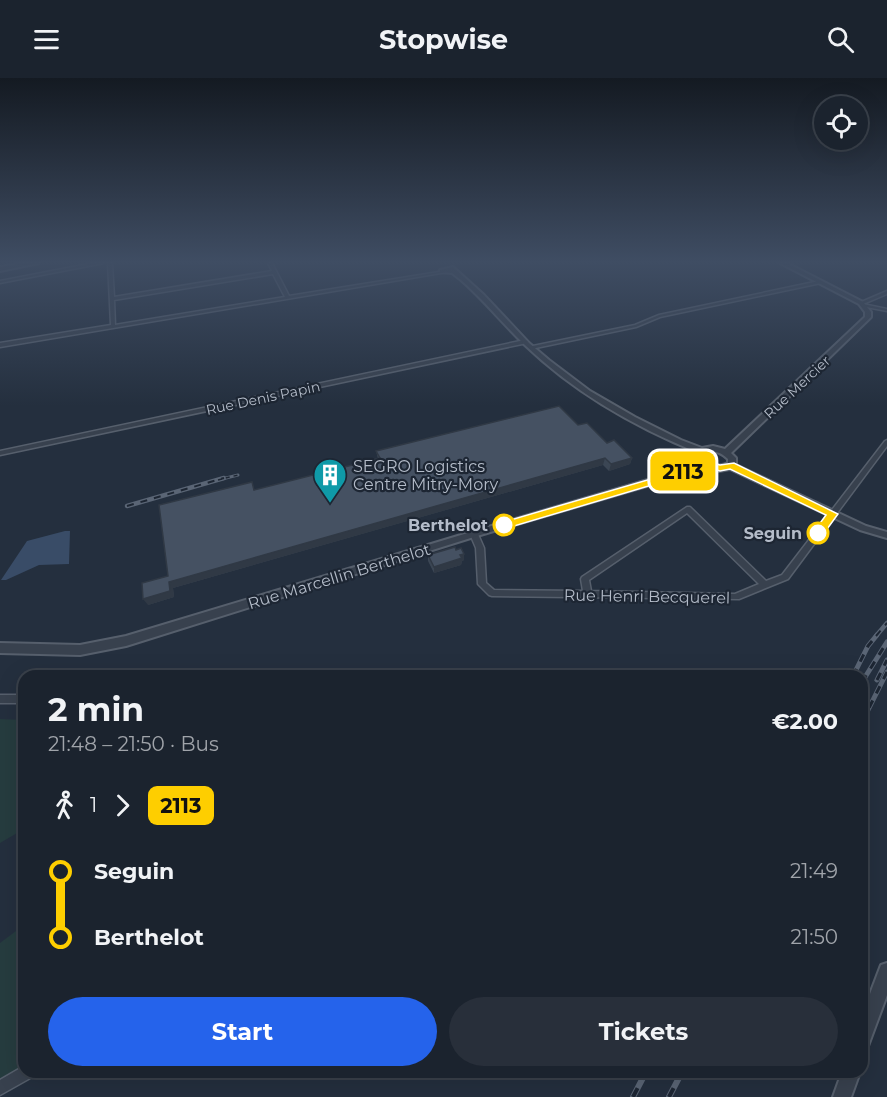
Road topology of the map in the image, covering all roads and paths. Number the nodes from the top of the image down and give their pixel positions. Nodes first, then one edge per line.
1 (112, 311) edge
2 (206, 311) edge
3 (494, 311) edge
4 (685, 311) edge
5 (865, 311) edge
6 (113, 326) junction
7 (0, 345) edge
8 (528, 345) junction
9 (887, 442) edge
10 (702, 451) junction
11 (0, 453) edge
12 (726, 453) junction
13 (709, 465) junction
14 (731, 466) junction
15 (833, 514) junction
16 (474, 534) junction
17 (887, 535) edge
18 (765, 585) junction
19 (588, 595) junction
20 (0, 648) edge
21 (0, 699) edge
22 (18, 699) edge
23 (887, 971) edge
24 (868, 1023) edge
25 (18, 1077) edge
26 (849, 1078) edge
27 (0, 1088) edge
28 (842, 1097) edge

1 - 6 street
2 - 6 street
3 - 8 street
4 - 8 street, Rue Denis Papin
5 - 12 street, Rue Mercier
6 - 7 street
8 - 10 street
8 - 11 street, Rue Denis Papin
9 - 15 street, Rue Henri Becquerel
10 - 12 street
10 - 13 street
12 - 14 street
13 - 14 street, Rue Marcellin Berthelot
13 - 16 street, Rue Marcellin Berthelot
14 - 15 street
15 - 17 street
15 - 18 street, Rue Henri Becquerel
16 - 19 street, Rue Henri Becquerel
16 - 20 street, Rue Marcellin Berthelot
18 - 19 street, Rue Henri Becquerel
18 - 19 street
21 - 22 street
23 - 24 street
25 - 27 street
26 - 28 street

